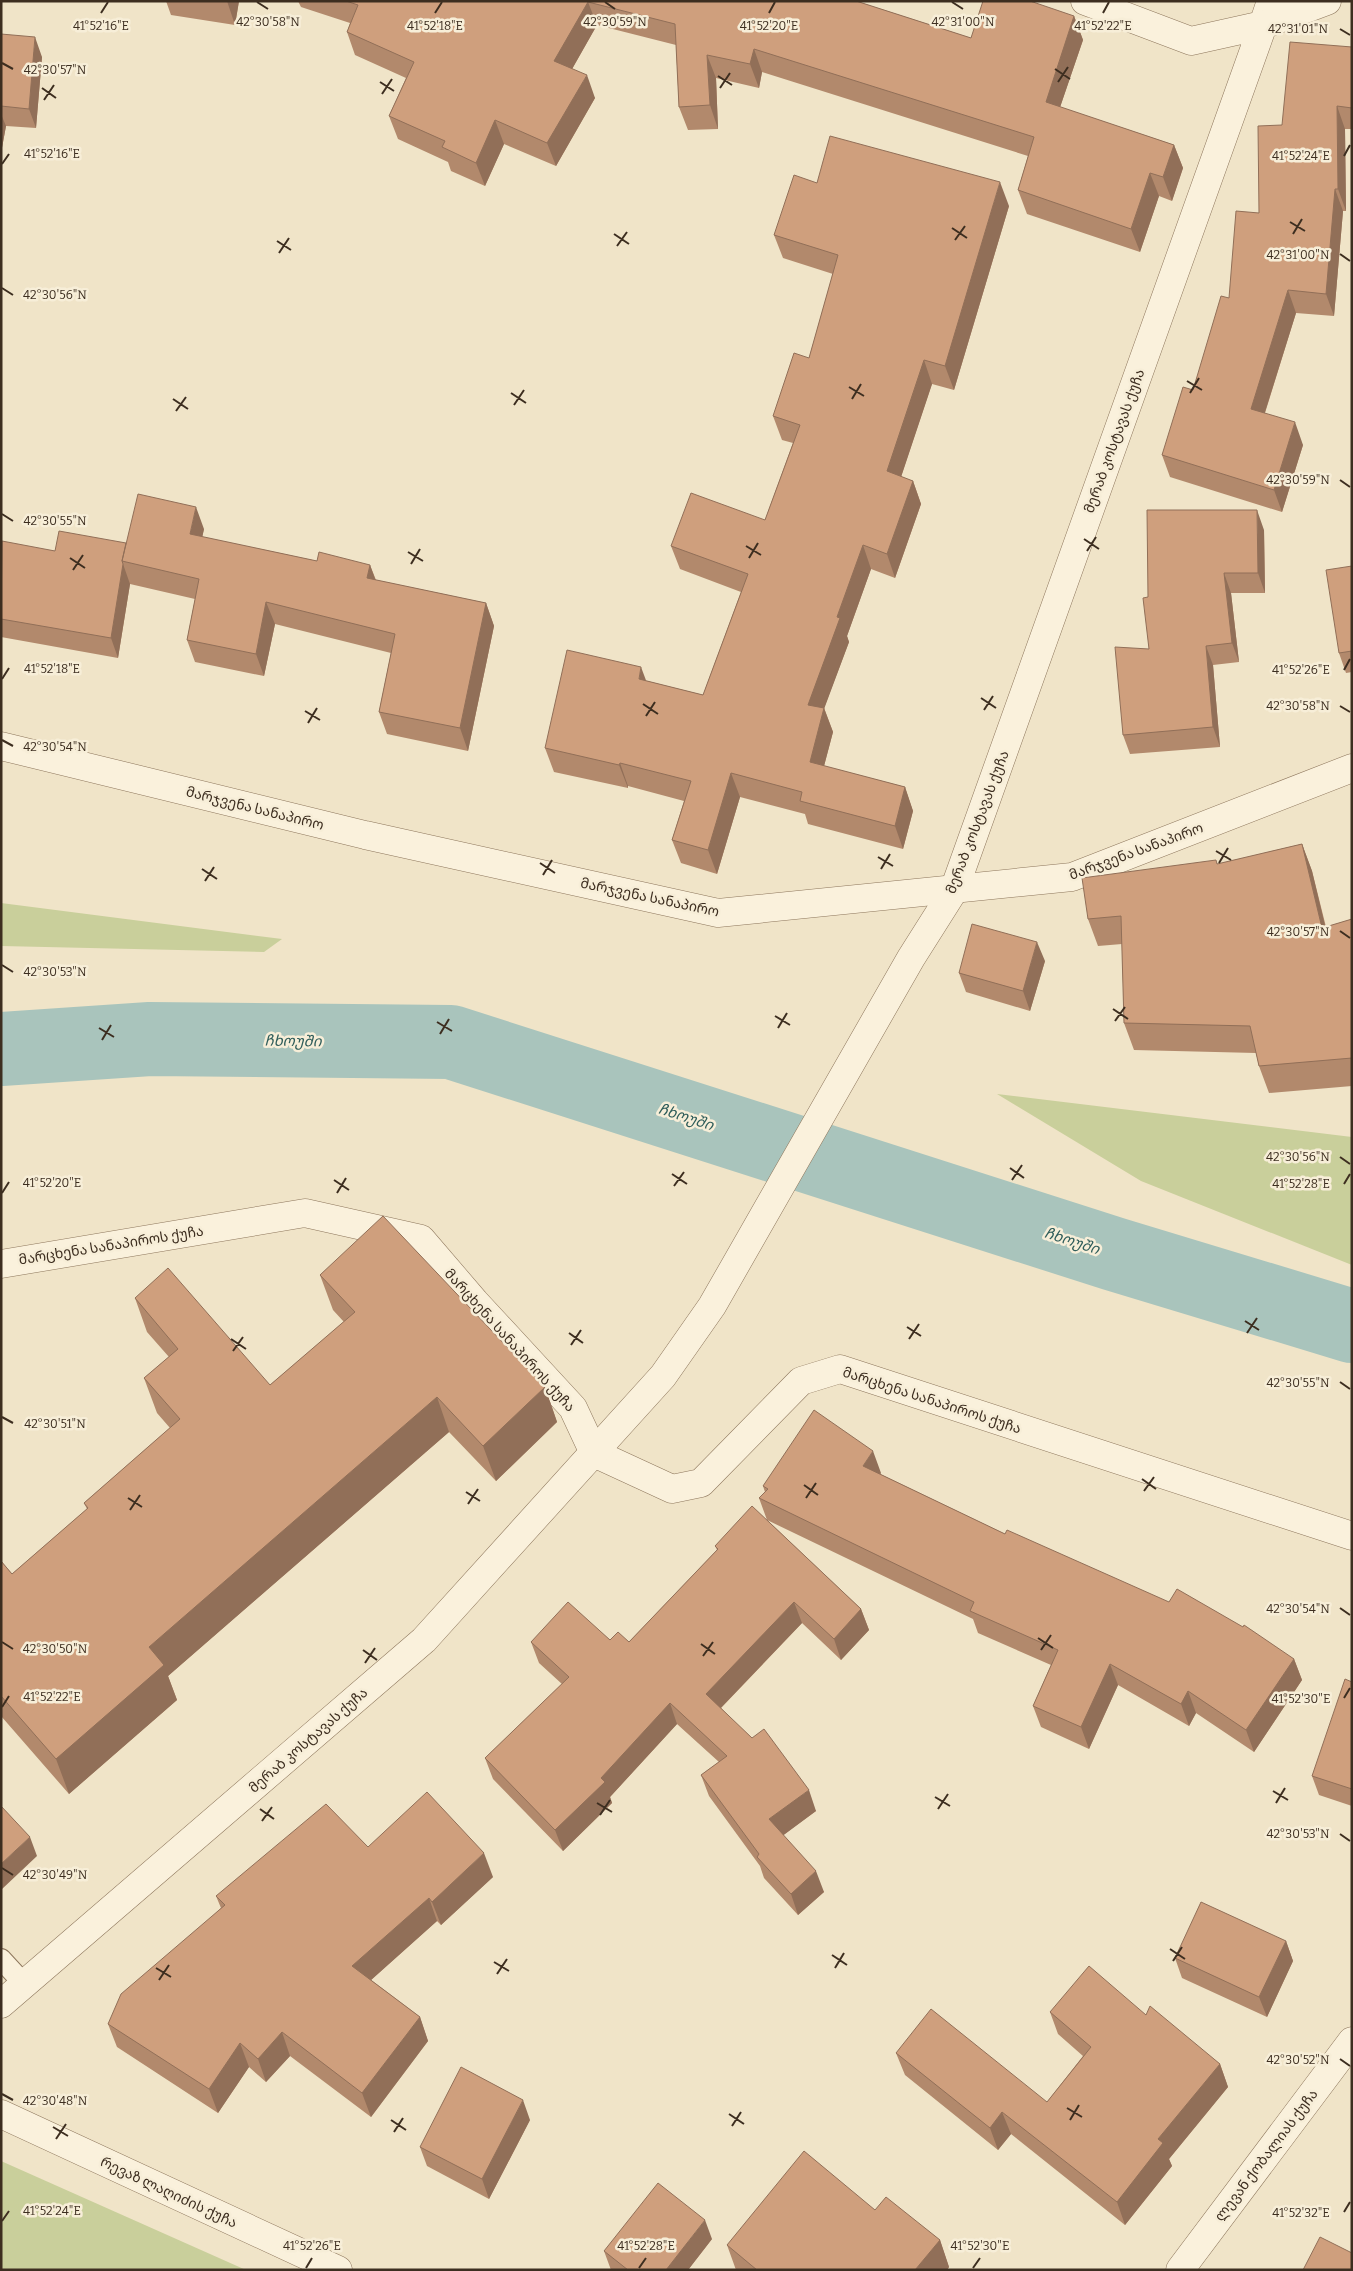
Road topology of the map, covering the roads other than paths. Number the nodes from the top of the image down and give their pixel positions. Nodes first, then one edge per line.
1 (1085, 1) edge
2 (1327, 1) edge
3 (1267, 13) edge
4 (1, 746) edge
5 (1352, 768) edge
6 (954, 890) junction
7 (1, 1264) edge
8 (594, 1454) junction
9 (1352, 1536) edge
10 (1, 1959) edge
11 (24, 1984) junction
12 (1, 2004) edge
13 (1352, 2041) edge
14 (1, 2114) edge
15 (338, 2270) edge
16 (1180, 2270) edge

1 - 3 street
2 - 3 street
3 - 6 street, მერაბ კოსტავას ქუჩა
4 - 6 street, მარჯვენა სანაპირო
5 - 6 street, მარჯვენა სანაპირო
6 - 8 street, მერაბ კოსტავას ქუჩა
7 - 8 street, მარცხენა სანაპიროს ქუჩა
8 - 9 street, მარცხენა სანაპიროს ქუჩა
8 - 11 street, მერაბ კოსტავას ქუჩა
10 - 11 lane
11 - 12 street, მერაბ კოსტავას ქუჩა
13 - 16 street, ლევან ქობალიას ქუჩა
14 - 15 street, რევაზ ლაღიძის ქუჩა

